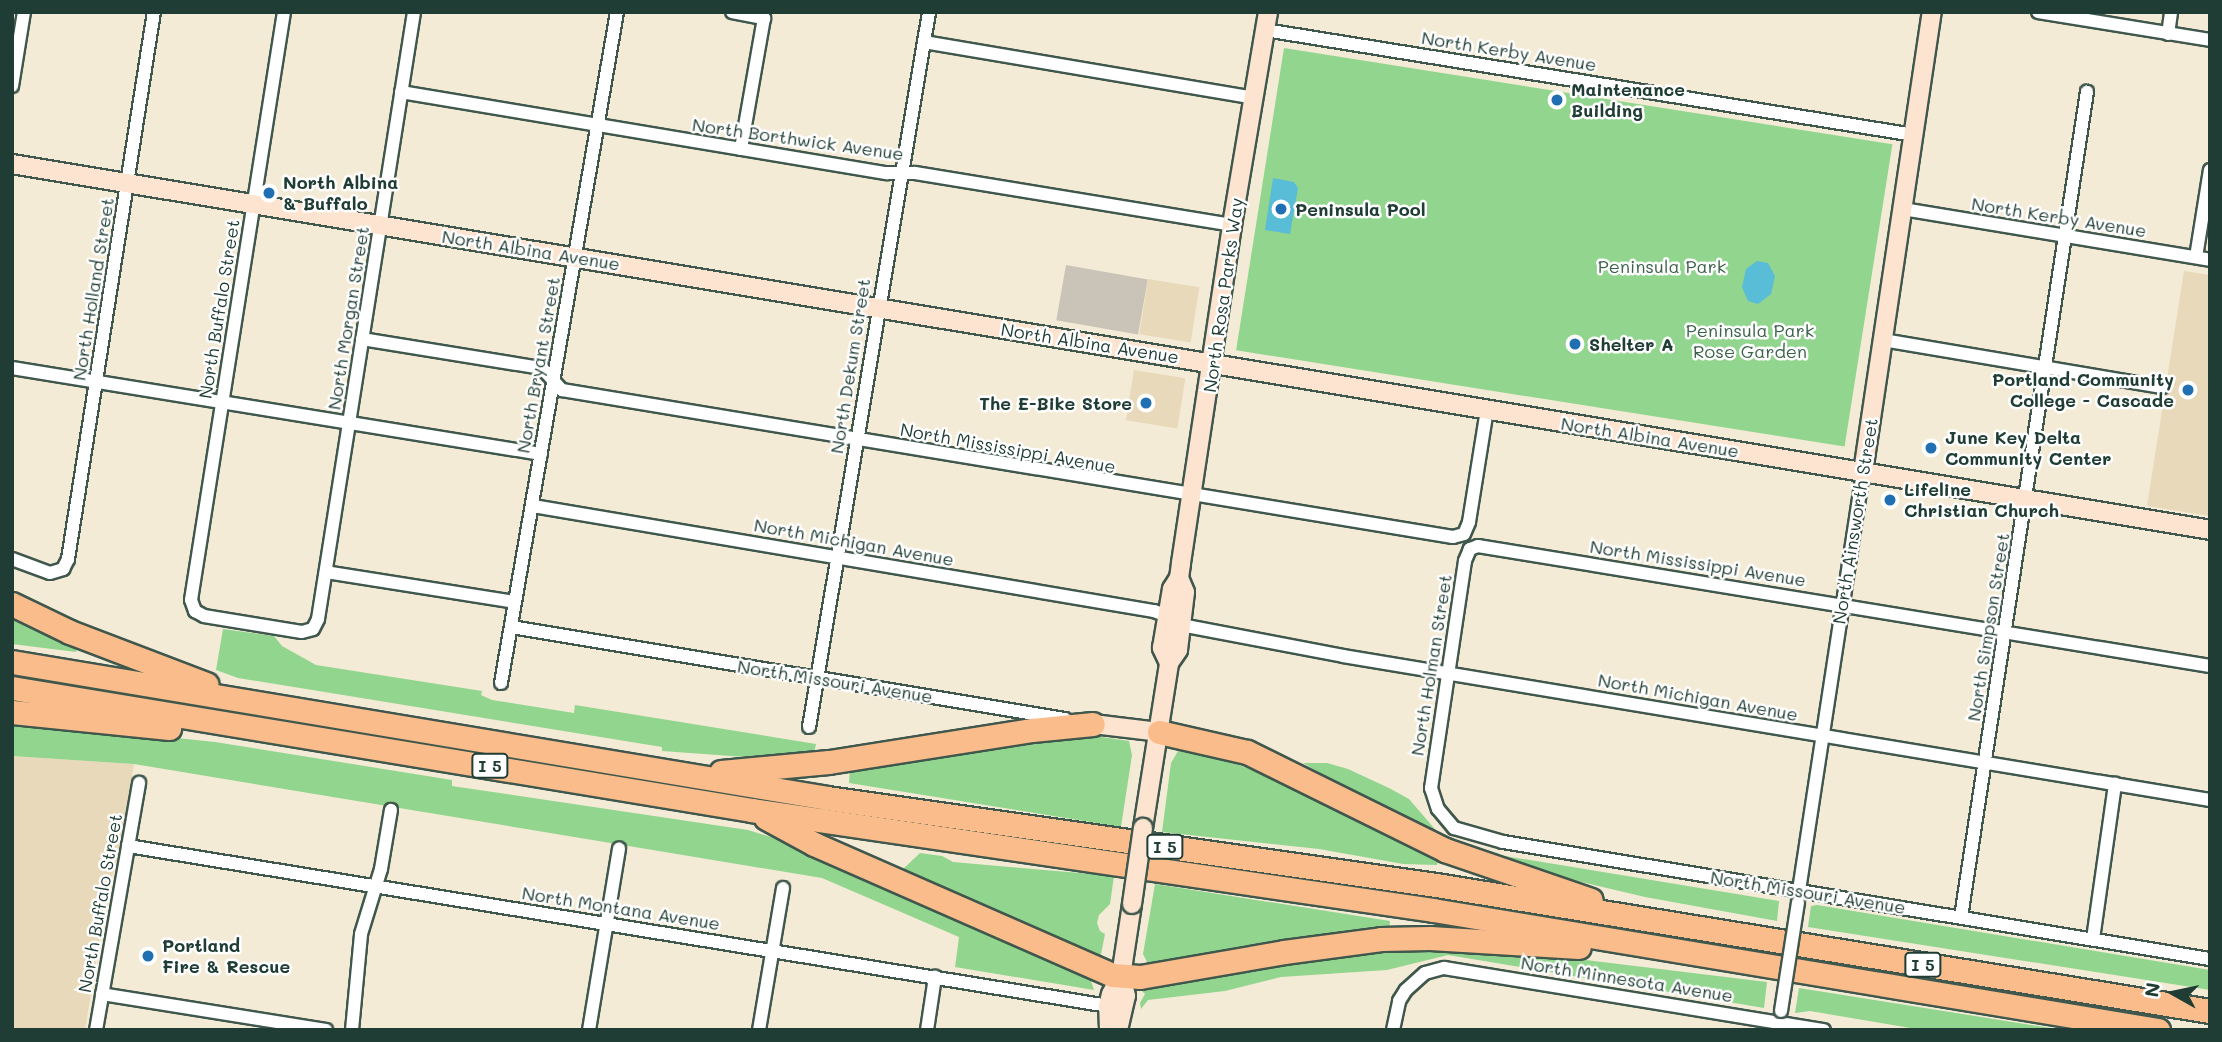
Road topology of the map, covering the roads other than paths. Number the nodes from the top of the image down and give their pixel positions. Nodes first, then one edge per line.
1 (24, 12) edge
2 (154, 12) edge
3 (284, 12) edge
4 (414, 12) edge
5 (617, 12) edge
6 (733, 12) edge
7 (929, 12) edge
8 (1932, 12) edge
9 (2038, 12) edge
10 (2171, 12) edge
11 (1266, 21) edge
12 (2168, 34) junction
13 (2210, 40) edge
14 (924, 42) junction
15 (12, 86) edge
16 (401, 92) junction
17 (2087, 92) dead end
18 (1254, 98) junction
19 (598, 125) junction
20 (1914, 135) junction
21 (741, 149) junction
22 (12, 164) edge
23 (2210, 170) edge
24 (900, 173) junction
25 (127, 183) junction
26 (254, 203) junction
27 (1903, 209) junction
28 (380, 225) junction
29 (1232, 225) junction
30 (2064, 235) junction
31 (575, 257) junction
32 (2196, 257) junction
33 (2210, 260) edge
34 (877, 308) junction
35 (362, 339) junction
36 (1883, 340) junction
37 (1213, 364) junction
38 (12, 368) edge
39 (2045, 368) junction
40 (553, 381) junction
41 (96, 382) junction
42 (2162, 387) dead end
43 (222, 403) junction
44 (1487, 410) junction
45 (349, 423) junction
46 (855, 440) junction
47 (541, 454) junction
48 (1863, 472) junction
49 (1190, 496) junction
50 (2024, 499) junction
51 (533, 506) junction
52 (2210, 530) edge
53 (1470, 549) joint
54 (838, 557) junction
55 (12, 559) edge
56 (326, 572) junction
57 (515, 602) junction
58 (12, 604) edge
59 (1843, 604) junction
60 (1174, 621) junction
61 (511, 627) junction
62 (313, 629) joint
63 (2005, 631) junction
64 (12, 662) edge
65 (2210, 666) edge
66 (1447, 673) junction
67 (817, 678) junction
68 (502, 683) dead end
69 (12, 688) edge
70 (255, 702) junction
71 (12, 712) edge
72 (229, 723) junction
73 (1093, 724) junction
74 (809, 727) dead end
75 (1159, 732) junction
76 (1823, 736) junction
77 (1985, 763) junction
78 (694, 775) junction
79 (139, 783) dead end
80 (2115, 785) junction
81 (1431, 788) joint
82 (2210, 800) edge
83 (391, 810) dead end
84 (751, 810) junction
85 (128, 846) junction
86 (619, 848) dead end
87 (375, 886) junction
88 (783, 888) dead end
89 (1799, 896) junction
90 (1636, 917) junction
91 (1961, 917) junction
92 (607, 924) junction
93 (2093, 939) junction
94 (772, 951) junction
95 (1685, 953) junction
96 (2210, 958) edge
97 (1121, 976) junction
98 (935, 977) junction
99 (102, 993) junction
100 (1108, 1006) junction
101 (2210, 1011) edge
102 (1779, 1021) edge
103 (96, 1030) edge
104 (326, 1030) edge
105 (352, 1030) edge
106 (589, 1030) edge
107 (759, 1030) edge
108 (927, 1030) edge
109 (1109, 1030) edge
110 (1118, 1030) edge
111 (1393, 1030) edge
112 (1824, 1030) edge
113 (2158, 1030) edge

1 - 15 street
2 - 25 street, North Holland Street
3 - 26 street, North Buffalo Street
4 - 16 street, North Morgan Street
5 - 19 street, North Bryant Street
6 - 21 street
7 - 14 street, North Dekum Street
8 - 20 street, North Ainsworth Street
9 - 12 street
10 - 12 street
11 - 18 street, North Rosa Parks Way
11 - 20 street, North Kerby Avenue
12 - 13 street
14 - 18 street
14 - 24 street, North Dekum Street
16 - 19 street, North Borthwick Avenue
16 - 28 street, North Morgan Street
17 - 30 street, North Simpson Street
18 - 29 street, North Rosa Parks Way
19 - 21 street, North Borthwick Avenue
19 - 31 street, North Bryant Street
20 - 27 street, North Ainsworth Street
21 - 24 street, North Borthwick Avenue
22 - 25 street, North Albina Avenue
23 - 32 street
24 - 29 street, North Borthwick Avenue
24 - 34 street, North Dekum Street
25 - 26 street, North Albina Avenue
25 - 41 street, North Holland Street
26 - 28 street, North Albina Avenue
26 - 43 street, North Buffalo Street
27 - 30 street, North Kerby Avenue
27 - 36 street, North Ainsworth Street
28 - 31 street, North Albina Avenue
28 - 35 street, North Morgan Street
29 - 37 street, North Rosa Parks Way
30 - 32 street, North Kerby Avenue
30 - 39 street, North Simpson Street
31 - 34 street, North Albina Avenue
31 - 40 street, North Bryant Street
32 - 33 street, North Kerby Avenue
34 - 37 street, North Albina Avenue
34 - 46 street, North Dekum Street
35 - 40 street, North Mississippi Avenue
35 - 45 street, North Morgan Street
36 - 39 street
36 - 48 street, North Ainsworth Street
37 - 44 street, North Albina Avenue
37 - 49 street, North Rosa Parks Way
38 - 41 street
39 - 42 street
39 - 50 street, North Simpson Street
40 - 46 street, North Mississippi Avenue
40 - 47 street, North Bryant Street
41 - 43 street
41 - 55 street, North Holland Street
43 - 45 street
43 - 62 street, North Buffalo Street
44 - 48 street, North Albina Avenue
44 - 49 street, North Mississippi Avenue
45 - 47 street
45 - 56 street, North Morgan Street
46 - 49 street, North Mississippi Avenue
46 - 54 street, North Dekum Street
47 - 51 street, North Bryant Street
48 - 50 street, North Albina Avenue
48 - 59 street, North Ainsworth Street
49 - 60 street, North Rosa Parks Way
50 - 52 street, North Albina Avenue
50 - 63 street, North Simpson Street
51 - 54 street, North Michigan Avenue
51 - 57 street, North Bryant Street
53 - 59 street, North Mississippi Avenue
53 - 66 street, North Holman Street
54 - 60 street, North Michigan Avenue
54 - 67 street, North Dekum Street
56 - 57 street
56 - 62 street, North Morgan Street
57 - 61 street, North Bryant Street
58 - 70 highway
59 - 63 street, North Mississippi Avenue
59 - 76 street, North Ainsworth Street
60 - 66 street, North Michigan Avenue
60 - 75 street, North Rosa Parks Way
61 - 67 street, North Missouri Avenue
61 - 68 street, North Bryant Street
63 - 65 street, North Mississippi Avenue
63 - 77 street, North Simpson Street
64 - 70 highway, I 5
66 - 76 street, North Michigan Avenue
66 - 81 street, North Holman Street
67 - 73 street, North Missouri Avenue
67 - 74 street, North Dekum Street
69 - 72 highway, I 5
70 - 78 highway, I 5
71 - 72 highway
72 - 84 highway, I 5
73 - 75 street, North Missouri Avenue
73 - 78 highway
75 - 90 highway
75 - 97 street, North Rosa Parks Way, bridge
76 - 77 street, North Michigan Avenue
76 - 89 street, North Ainsworth Street
77 - 80 street, North Michigan Avenue
77 - 91 street, North Simpson Street
78 - 90 highway, I 5
79 - 85 street, North Buffalo Street
80 - 82 street, North Michigan Avenue
80 - 93 street
81 - 89 street, North Missouri Avenue
83 - 87 street
84 - 95 highway, I 5
84 - 97 highway
85 - 87 street, North Montana Avenue
85 - 99 street, North Buffalo Street
86 - 92 street
87 - 92 street, North Montana Avenue
87 - 105 street
88 - 94 street
89 - 91 street, North Missouri Avenue
89 - 102 street, North Ainsworth Street, bridge
90 - 101 highway, I 5
91 - 93 street, North Missouri Avenue
92 - 94 street, North Montana Avenue
92 - 106 street
93 - 96 street, North Missouri Avenue
94 - 98 street, North Montana Avenue
94 - 107 street
95 - 97 highway
95 - 113 highway, I 5
97 - 100 street, North Rosa Parks Way
97 - 110 street, North Rosa Parks Way
98 - 100 street, North Montana Avenue
98 - 108 street
99 - 103 street, North Buffalo Street
99 - 104 street
100 - 109 street, North Rosa Parks Way
102 - 111 street, North Minnesota Avenue
102 - 112 street, North Minnesota Avenue

